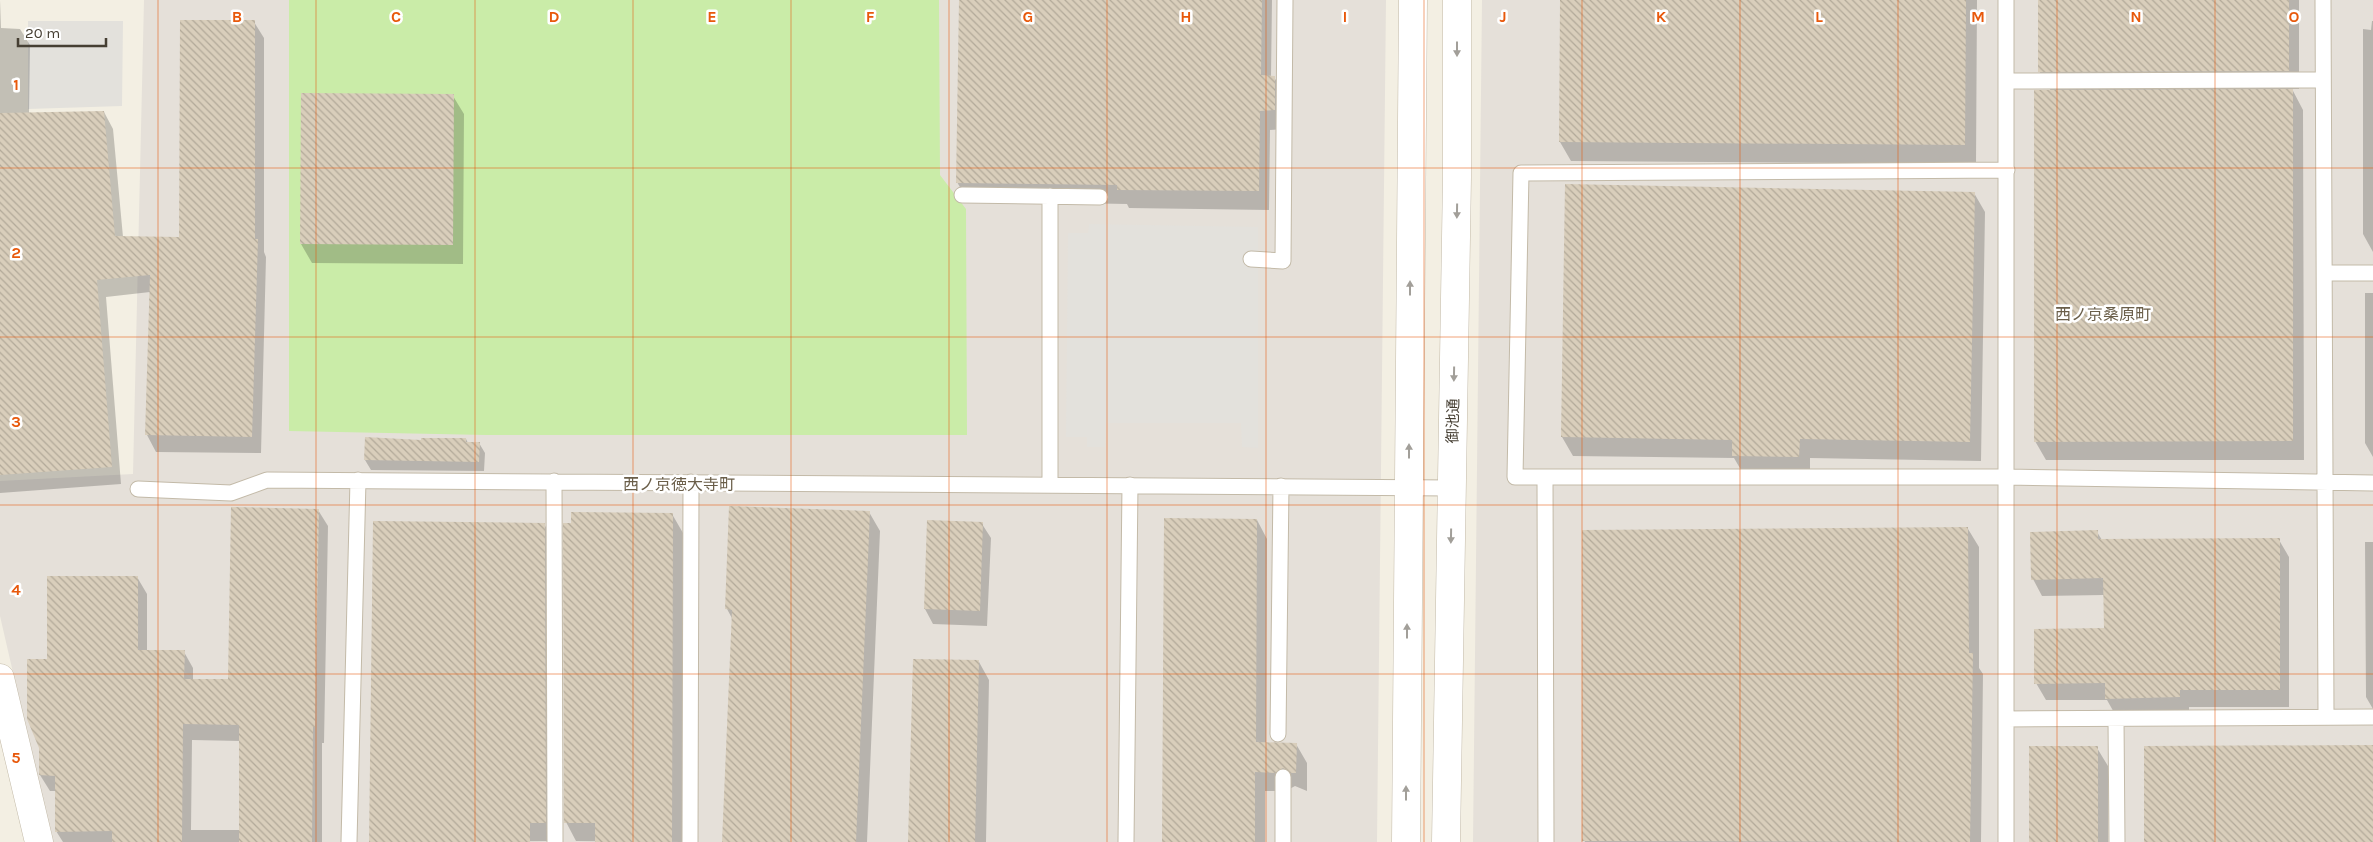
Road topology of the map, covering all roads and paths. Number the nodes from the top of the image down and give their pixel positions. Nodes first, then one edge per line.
1 (1285, 0) edge
2 (1413, 0) edge
3 (1457, 0) edge
4 (2006, 0) edge
5 (2323, 0) edge
6 (2323, 80) junction
7 (2006, 81) junction
8 (2007, 170) junction
9 (962, 195) dead end
10 (1050, 196) junction
11 (1100, 197) dead end
12 (1251, 259) dead end
13 (2325, 273) junction
14 (2373, 273) edge
15 (2007, 477) junction
16 (1545, 478) junction
17 (358, 480) junction
18 (554, 482) junction
19 (691, 482) junction
20 (2326, 483) junction
21 (2373, 483) edge
22 (1050, 485) junction
23 (1130, 485) junction
24 (1281, 486) junction
25 (1408, 488) junction
26 (1452, 488) junction
27 (138, 489) dead end
28 (0, 678) edge
29 (2326, 717) junction
30 (2373, 717) edge
31 (2006, 719) junction
32 (2116, 719) junction
33 (1278, 734) dead end
34 (1283, 777) dead end
35 (39, 842) edge
36 (349, 842) edge
37 (555, 842) edge
38 (690, 842) edge
39 (1126, 842) edge
40 (1283, 842) edge
41 (1406, 842) edge
42 (1446, 842) edge
43 (1546, 842) edge
44 (2006, 842) edge
45 (2117, 842) edge

1 - 12 lane
25 -> 2 street
3 -> 26 street, 御池通
4 - 7 lane
5 - 6 lane
6 - 7 lane
6 - 13 lane
7 - 8 lane
8 - 15 lane
8 - 16 lane
9 - 10 lane
10 - 11 lane
10 - 22 lane
13 - 14 lane
13 - 20 lane
15 - 16 lane
15 - 20 lane
15 - 31 lane
16 - 43 lane
17 - 18 lane
17 - 27 lane
17 - 36 lane
18 - 19 lane
18 - 37 lane
19 - 22 lane
19 - 38 lane
20 - 21 lane
20 - 29 lane
22 - 23 lane
23 - 24 lane
23 - 39 lane
24 - 25 lane
24 - 33 lane
25 - 26 lane
41 -> 25 street
26 -> 42 street, 御池通
28 - 35 street
29 - 30 lane
29 - 32 lane
31 - 32 lane
31 - 44 lane
32 - 45 lane
34 - 40 lane

